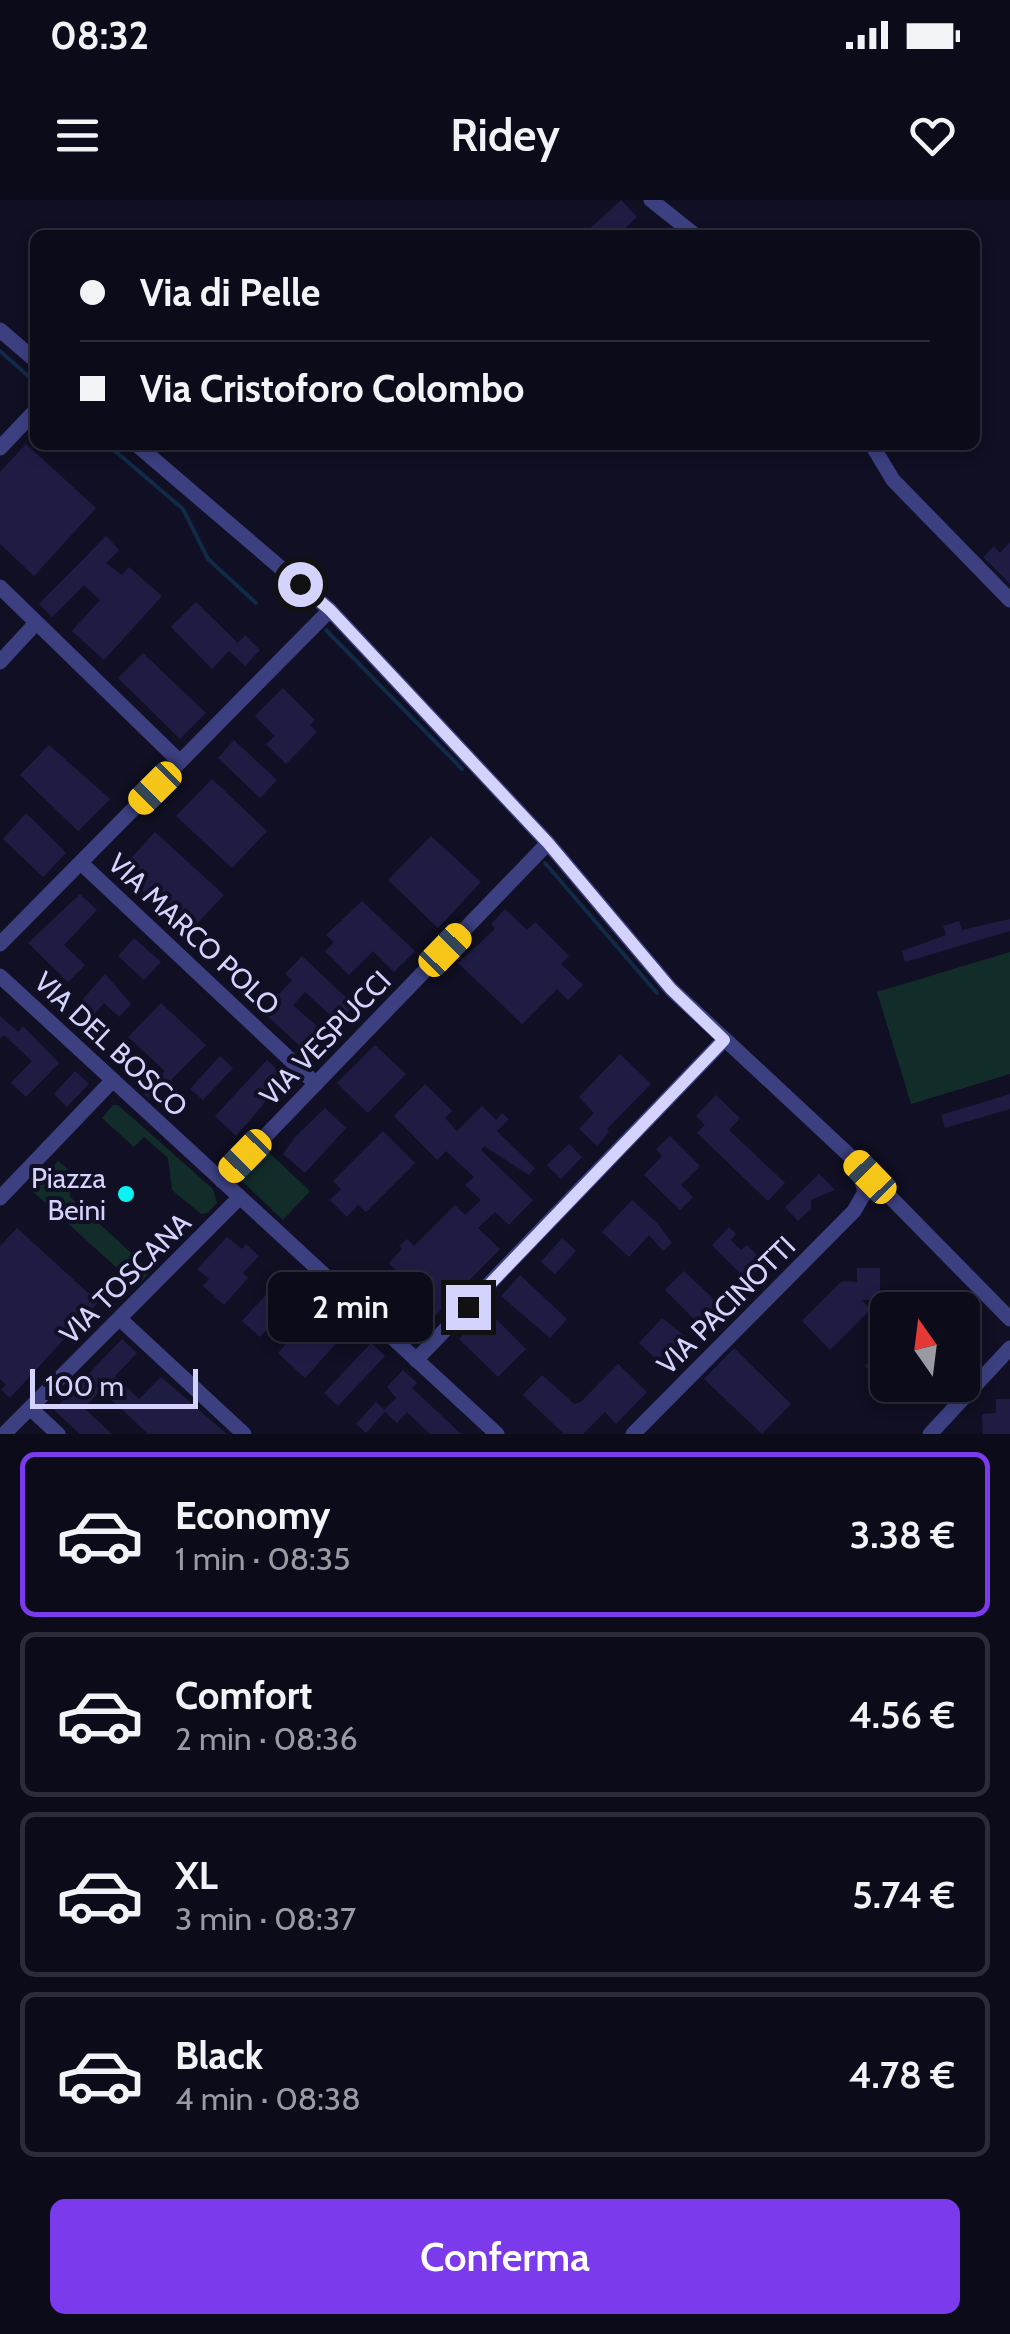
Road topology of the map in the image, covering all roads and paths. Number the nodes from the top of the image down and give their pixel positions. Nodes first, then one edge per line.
1 (651, 200) edge
2 (689, 230) edge
3 (0, 330) edge
4 (30, 356) edge
5 (30, 416) edge
6 (0, 448) edge
7 (143, 450) edge
8 (875, 450) edge
9 (0, 588) edge
10 (1010, 600) edge
11 (330, 610) junction
12 (36, 623) junction
13 (0, 662) edge
14 (180, 762) junction
15 (548, 843) junction
16 (81, 863) junction
17 (0, 944) edge
18 (0, 976) edge
19 (724, 1040) junction
20 (113, 1080) junction
21 (316, 1084) junction
22 (849, 1155) junction
23 (222, 1180) junction
24 (0, 1198) edge
25 (239, 1198) junction
26 (854, 1212) junction
27 (912, 1220) junction
28 (120, 1319) junction
29 (1010, 1320) edge
30 (1010, 1348) edge
31 (416, 1360) junction
32 (30, 1408) junction
33 (4, 1434) edge
34 (58, 1434) edge
35 (244, 1434) edge
36 (497, 1434) edge
37 (632, 1434) edge
38 (930, 1434) edge

1 - 2 street
3 - 4 street
5 - 6 street
7 - 11 street
8 - 10 street
9 - 12 street
11 - 14 street
11 - 15 street
12 - 13 street
12 - 14 street
14 - 16 street
15 - 19 street
15 - 21 street, VIA VESPUCCI
16 - 17 street
16 - 21 street, VIA MARCO POLO
18 - 20 street, VIA DEL BOSCO
19 - 22 street
19 - 31 street
20 - 23 street, VIA DEL BOSCO
20 - 24 street
21 - 23 street, VIA VESPUCCI
22 - 26 street
22 - 27 street
23 - 25 street, VIA DEL BOSCO
25 - 28 street, VIA TOSCANA
25 - 31 street, VIA DEL BOSCO
26 - 27 street
26 - 37 street, VIA PACINOTTI
27 - 29 street
28 - 32 street, VIA TOSCANA
28 - 35 street
30 - 38 street
31 - 36 street, VIA DEL BOSCO
32 - 33 street, VIA TOSCANA
32 - 34 street

